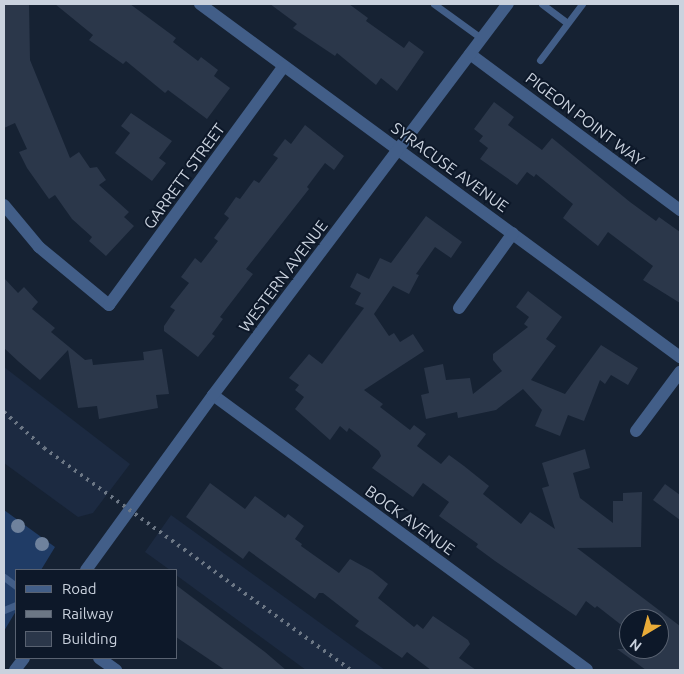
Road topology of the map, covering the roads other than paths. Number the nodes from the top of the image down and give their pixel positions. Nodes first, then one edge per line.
1 (200, 4) edge
2 (434, 4) edge
3 (508, 4) edge
4 (542, 4) edge
5 (582, 4) edge
6 (567, 23) junction
7 (481, 38) junction
8 (470, 54) junction
9 (540, 60) dead end
10 (284, 66) junction
11 (399, 150) junction
12 (4, 205) edge
13 (680, 210) edge
14 (513, 233) junction
15 (459, 308) dead end
16 (680, 357) edge
17 (680, 372) edge
18 (213, 396) junction
19 (636, 431) dead end
20 (87, 569) edge
21 (4, 577) edge
22 (15, 585) edge
23 (23, 659) edge
24 (100, 659) edge
25 (15, 670) edge
26 (116, 670) edge
27 (587, 670) edge

1 - 10 street, SYRACUSE AVENUE
2 - 7 lane
3 - 7 street, WESTERN AVENUE
4 - 6 lane
5 - 6 lane
6 - 9 lane
7 - 8 street, WESTERN AVENUE
8 - 11 street, WESTERN AVENUE
8 - 13 street, PIGEON POINT WAY
10 - 11 street, SYRACUSE AVENUE
10 - 12 street, GARRETT STREET
11 - 14 street, SYRACUSE AVENUE
11 - 18 street, WESTERN AVENUE
14 - 15 street
14 - 16 street, SYRACUSE AVENUE
17 - 19 street
18 - 20 street, WESTERN AVENUE
18 - 27 street, BOCK AVENUE
21 - 22 lane
23 - 25 street
24 - 26 street

